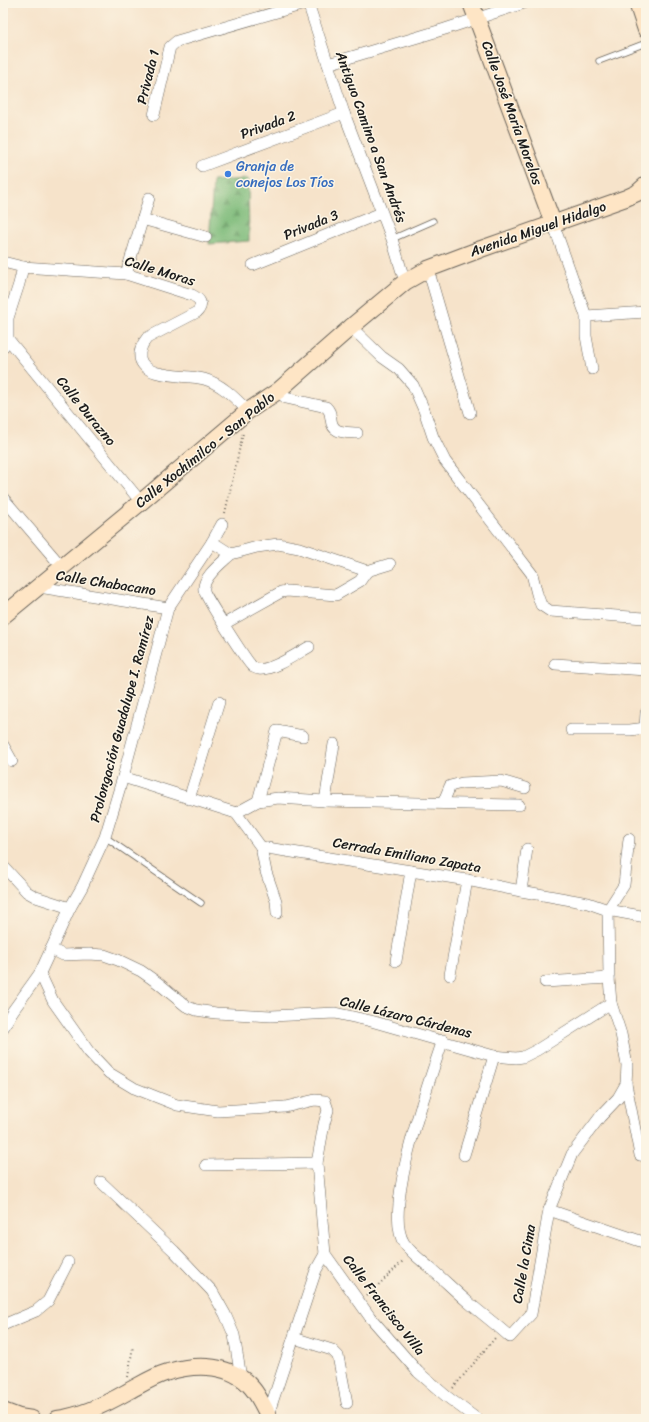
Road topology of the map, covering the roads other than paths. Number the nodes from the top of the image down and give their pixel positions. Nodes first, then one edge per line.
1 (308, 3) edge
2 (471, 3) edge
3 (524, 3) edge
4 (637, 3) edge
5 (477, 19) junction
6 (646, 30) edge
7 (646, 43) edge
8 (600, 61) dead end
9 (328, 64) junction
10 (344, 113) junction
11 (154, 115) dead end
12 (202, 166) dead end
13 (646, 185) edge
14 (149, 198) dead end
15 (381, 213) junction
16 (142, 219) junction
17 (433, 221) dead end
18 (553, 224) junction
19 (206, 236) dead end
20 (392, 239) junction
21 (3, 262) edge
22 (253, 265) dead end
23 (22, 267) junction
24 (428, 269) junction
25 (126, 274) junction
26 (405, 282) junction
27 (646, 312) edge
28 (586, 316) junction
29 (6, 317) edge
30 (351, 327) junction
31 (5, 343) edge
32 (592, 368) dead end
33 (278, 391) junction
34 (248, 412) junction
35 (470, 413) dead end
36 (357, 433) dead end
37 (3, 498) edge
38 (141, 502) junction
39 (222, 524) road end
40 (212, 542) junction
41 (231, 554) junction
42 (390, 564) dead end
43 (62, 567) junction
44 (367, 571) junction
45 (39, 587) junction
46 (168, 608) junction
47 (3, 616) edge
48 (646, 619) edge
49 (224, 624) junction
50 (309, 647) dead end
51 (555, 664) dead end
52 (646, 670) edge
53 (219, 702) dead end
54 (646, 713) edge
55 (646, 728) edge
56 (571, 730) dead end
57 (303, 736) dead end
58 (334, 744) dead end
59 (3, 745) edge
60 (12, 761) dead end
61 (123, 777) junction
62 (525, 788) dead end
63 (189, 799) junction
64 (258, 801) junction
65 (325, 801) junction
66 (443, 803) junction
67 (519, 805) dead end
68 (236, 813) junction
69 (105, 837) junction
70 (629, 839) dead end
71 (261, 847) junction
72 (527, 849) dead end
73 (3, 866) edge
74 (411, 871) junction
75 (467, 880) junction
76 (520, 891) junction
77 (201, 903) dead end
78 (70, 908) junction
79 (608, 910) junction
80 (277, 913) dead end
81 (646, 916) edge
82 (51, 949) junction
83 (396, 961) dead end
84 (40, 973) junction
85 (450, 975) dead end
86 (609, 978) junction
87 (545, 982) dead end
88 (611, 1003) junction
89 (3, 1028) edge
90 (443, 1040) junction
91 (494, 1056) junction
92 (626, 1084) junction
93 (464, 1155) dead end
94 (646, 1156) edge
95 (317, 1163) junction
96 (206, 1165) dead end
97 (101, 1182) dead end
98 (549, 1210) junction
99 (646, 1243) edge
100 (325, 1254) junction
101 (68, 1262) dead end
102 (3, 1325) edge
103 (294, 1338) junction
104 (242, 1378) junction
105 (347, 1403) dead end
106 (3, 1412) edge
107 (268, 1417) edge
108 (32, 1419) edge
109 (57, 1419) edge
110 (477, 1419) edge

1 - 9 street, Antiguo Camino a San Andrés
1 - 11 street, Privada 1
2 - 5 main road, Calle José María Morelos
3 - 5 street
4 - 6 main road
5 - 9 street
5 - 18 main road, Calle José María Morelos
7 - 8 lane
9 - 10 street, Antiguo Camino a San Andrés
10 - 12 street, Privada 2
10 - 15 street, Antiguo Camino a San Andrés
13 - 18 main road, Avenida Miguel Hidalgo
14 - 16 street
15 - 20 street, Antiguo Camino a San Andrés
15 - 22 street, Privada 3
16 - 19 street
16 - 25 street
17 - 20 lane
18 - 24 main road, Avenida Miguel Hidalgo
18 - 28 street
20 - 26 street, Antiguo Camino a San Andrés
21 - 23 street
23 - 25 street, Calle Moras
23 - 29 street
24 - 26 main road, Avenida Miguel Hidalgo
24 - 35 street
25 - 34 street, Calle Moras
26 - 30 main road, Calle Xochimilco - San Pablo
27 - 28 street
28 - 32 street
29 - 31 street
30 - 33 main road, Calle Xochimilco - San Pablo
30 - 48 street
31 - 38 street, Calle Durazno
33 - 34 main road, Calle Xochimilco - San Pablo
33 - 36 street
34 - 38 main road, Calle Xochimilco - San Pablo
37 - 43 street
38 - 43 main road, Calle Xochimilco - San Pablo
39 - 40 street, Prolongación Guadalupe I. Ramírez
40 - 41 street
40 - 46 street, Prolongación Guadalupe I. Ramírez
41 - 44 street
41 - 49 street
42 - 44 street
43 - 45 main road, Calle Xochimilco - San Pablo
44 - 49 street
45 - 46 street, Calle Chabacano
45 - 47 main road, Calle Xochimilco - San Pablo
46 - 61 street, Prolongación Guadalupe I. Ramírez
49 - 50 street
51 - 52 street
53 - 63 street
54 - 55 street
55 - 56 street
57 - 64 street
58 - 65 street
59 - 60 street
61 - 63 street
61 - 69 street, Prolongación Guadalupe I. Ramírez
62 - 66 street
63 - 68 street
64 - 65 street
64 - 68 street
65 - 66 street
66 - 67 street
68 - 71 street
69 - 77 lane
69 - 78 street, Prolongación Guadalupe I. Ramírez
70 - 79 street
71 - 74 street, Cerrada Emiliano Zapata
71 - 80 street
72 - 76 street
73 - 78 street
74 - 75 street, Cerrada Emiliano Zapata
74 - 83 street
75 - 76 street, Cerrada Emiliano Zapata
75 - 85 street
76 - 79 street, Cerrada Emiliano Zapata
78 - 82 street, Prolongación Guadalupe I. Ramírez
79 - 81 street, Cerrada Emiliano Zapata
79 - 86 street
82 - 84 street, Prolongación Guadalupe I. Ramírez
82 - 90 street, Calle Lázaro Cárdenas
84 - 89 street, Prolongación Guadalupe I. Ramírez
84 - 95 street, Calle Francisco Villa
86 - 87 street
86 - 88 street
88 - 91 street, Calle Lázaro Cárdenas
88 - 92 street
90 - 91 street, Calle Lázaro Cárdenas
90 - 98 street, Calle la Cima
91 - 93 street
92 - 94 street
92 - 98 street, Calle la Cima
95 - 96 street
95 - 100 street, Calle Francisco Villa
97 - 104 street
98 - 99 street
100 - 103 street, Calle Francisco Villa
100 - 110 street, Calle Francisco Villa
101 - 102 street
103 - 105 street
103 - 107 street, Calle Francisco Villa
104 - 107 main road
104 - 109 main road
106 - 108 main road

